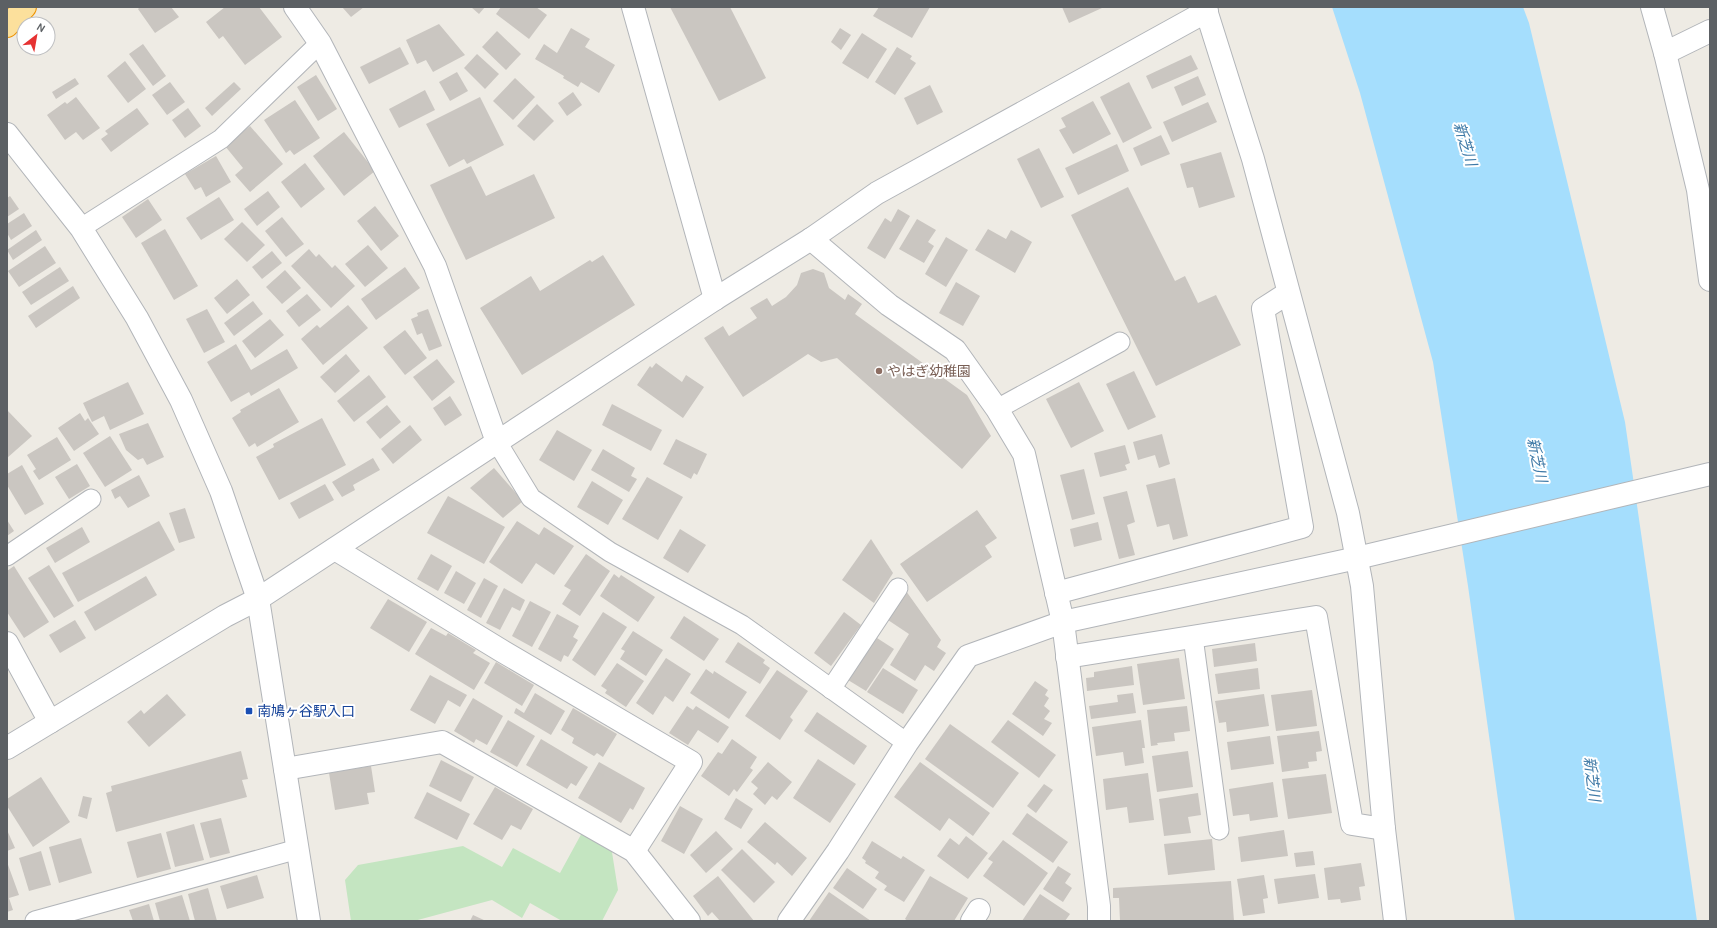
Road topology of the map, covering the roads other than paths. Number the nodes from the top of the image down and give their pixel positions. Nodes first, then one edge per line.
1 (25, 7) edge
2 (295, 7) edge
3 (633, 7) edge
4 (1652, 7) edge
5 (1206, 9) edge
6 (7, 26) edge
7 (1710, 30) edge
8 (320, 43) junction
9 (1665, 53) junction
10 (7, 134) edge
11 (1704, 190) edge
12 (81, 228) junction
13 (811, 238) junction
14 (1710, 280) edge
15 (1288, 293) junction
16 (715, 299) junction
17 (1120, 342) dead end
18 (997, 408) junction
19 (497, 442) junction
20 (1710, 474) edge
21 (91, 499) dead end
22 (334, 549) junction
23 (7, 556) edge
24 (1357, 558) junction
25 (898, 588) dead end
26 (1056, 593) junction
27 (258, 599) junction
28 (1063, 622) junction
29 (1193, 637) junction
30 (7, 643) edge
31 (1067, 657) junction
32 (831, 688) junction
33 (50, 722) junction
34 (907, 743) junction
35 (7, 748) edge
36 (285, 769) junction
37 (1384, 829) junction
38 (1219, 830) dead end
39 (298, 849) junction
40 (634, 851) junction
41 (35, 921) edge
42 (309, 921) edge
43 (689, 921) edge
44 (789, 921) edge
45 (1099, 921) edge
46 (1395, 921) edge

1 - 6 highway
2 - 8 street
3 - 16 street
4 - 9 street
5 - 13 street
5 - 15 street
7 - 9 street
8 - 12 lane
8 - 19 street
9 - 11 street
10 - 12 street
11 - 14 street
12 - 27 street
13 - 16 street
13 - 18 street
15 - 24 street
15 - 26 street
16 - 19 street
17 - 18 lane
18 - 26 street
19 - 22 street
19 - 32 lane
20 - 24 street
21 - 23 lane
22 - 27 street
22 - 40 street
24 - 28 street
24 - 37 street
25 - 32 lane
26 - 28 street
27 - 33 street
27 - 36 street
28 - 31 street
28 - 34 street
29 - 31 street
29 - 37 street
29 - 38 lane
30 - 33 street
31 - 45 street
32 - 34 lane
33 - 35 street
34 - 44 street
36 - 39 street
36 - 40 street
37 - 46 street
39 - 41 lane
39 - 42 street
40 - 43 street

